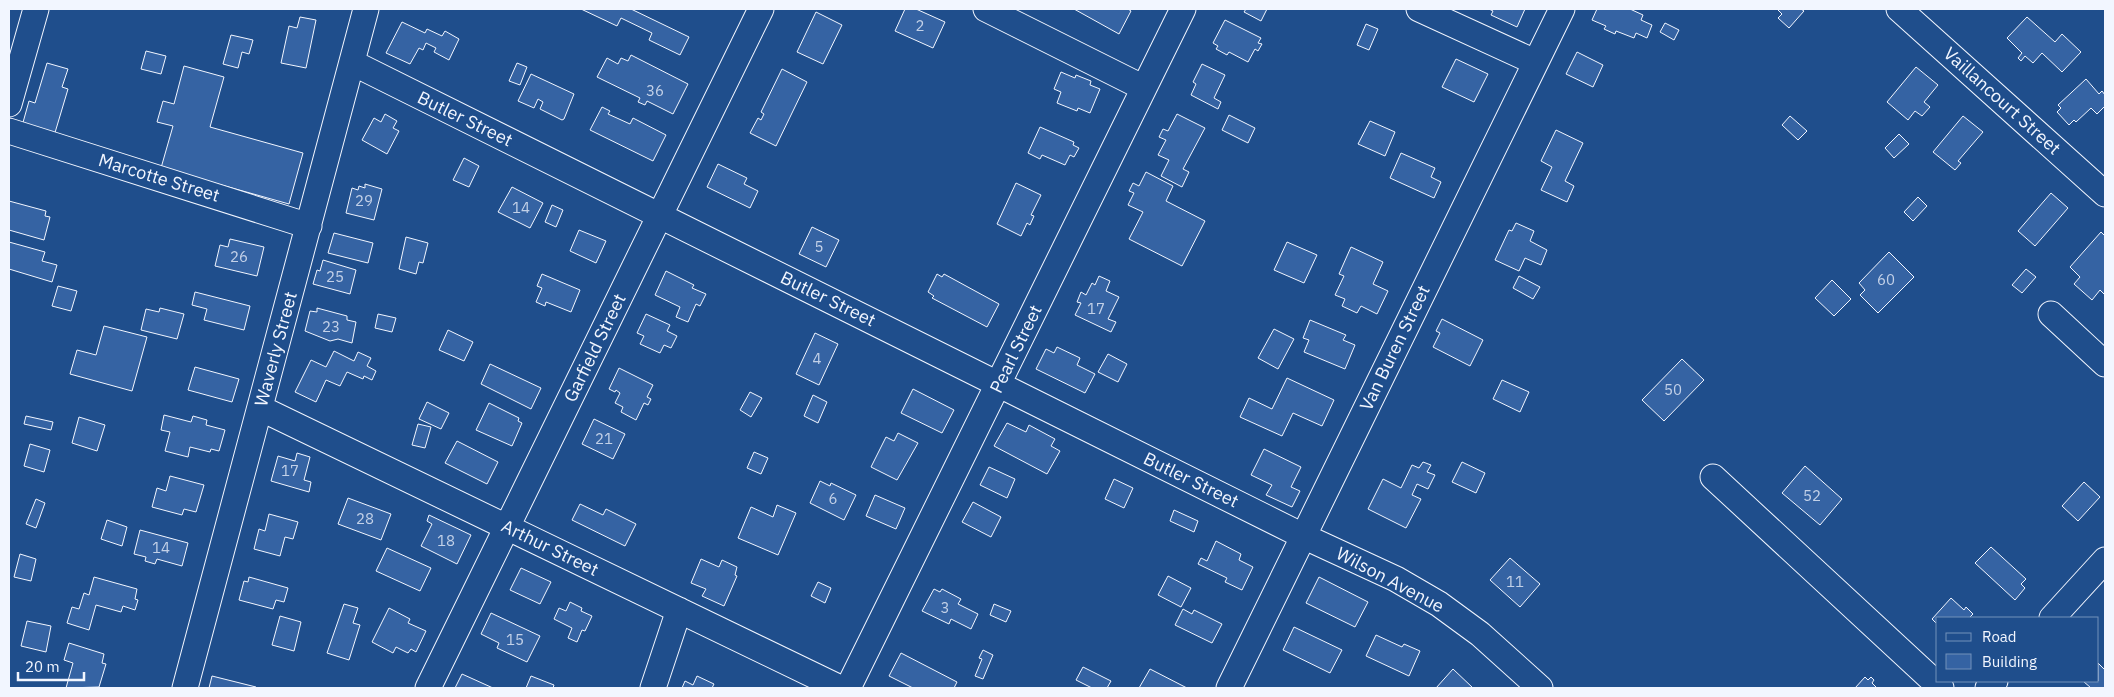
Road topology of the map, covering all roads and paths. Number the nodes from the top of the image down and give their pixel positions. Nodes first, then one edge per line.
1 (36, 9) edge
2 (366, 9) edge
3 (762, 9) edge
4 (986, 9) edge
5 (1183, 9) edge
6 (1420, 9) edge
7 (1562, 9) edge
8 (1899, 9) edge
9 (1535, 62) junction
10 (353, 63) junction
11 (1144, 88) junction
12 (9, 104) edge
13 (9, 131) edge
14 (2105, 194) edge
15 (660, 216) junction
16 (309, 226) junction
17 (2051, 314) dead end
18 (2105, 364) edge
19 (998, 384) junction
20 (260, 408) junction
21 (1713, 477) dead end
22 (507, 528) junction
23 (1303, 536) junction
24 (2105, 560) edge
25 (679, 610) junction
26 (2053, 617) edge
27 (185, 688) edge
28 (428, 688) edge
29 (653, 688) edge
30 (840, 688) edge
31 (848, 688) edge
32 (1229, 688) edge
33 (1540, 688) edge
34 (1941, 688) edge

1 - 12 street
2 - 10 street, Waverly Street
3 - 15 street, Garfield Street
4 - 11 street
5 - 11 street, Pearl Street
6 - 9 street
7 - 9 street, Van Buren Street
8 - 14 street, Vaillancourt Street
9 - 23 street, Van Buren Street
10 - 15 street, Butler Street
10 - 16 street, Waverly Street
11 - 19 street, Pearl Street
13 - 16 street, Marcotte Street
15 - 19 street, Butler Street
15 - 22 street, Garfield Street
16 - 20 street, Waverly Street
17 - 18 street
19 - 23 street, Butler Street
19 - 31 street, Pearl Street
20 - 22 street, Arthur Street
20 - 27 street, Waverly Street
21 - 34 street
22 - 25 street, Arthur Street
22 - 28 street, Garfield Street
23 - 32 street, Van Buren Street
23 - 33 street, Wilson Avenue
24 - 26 street
25 - 29 street
25 - 30 street, Arthur Street

